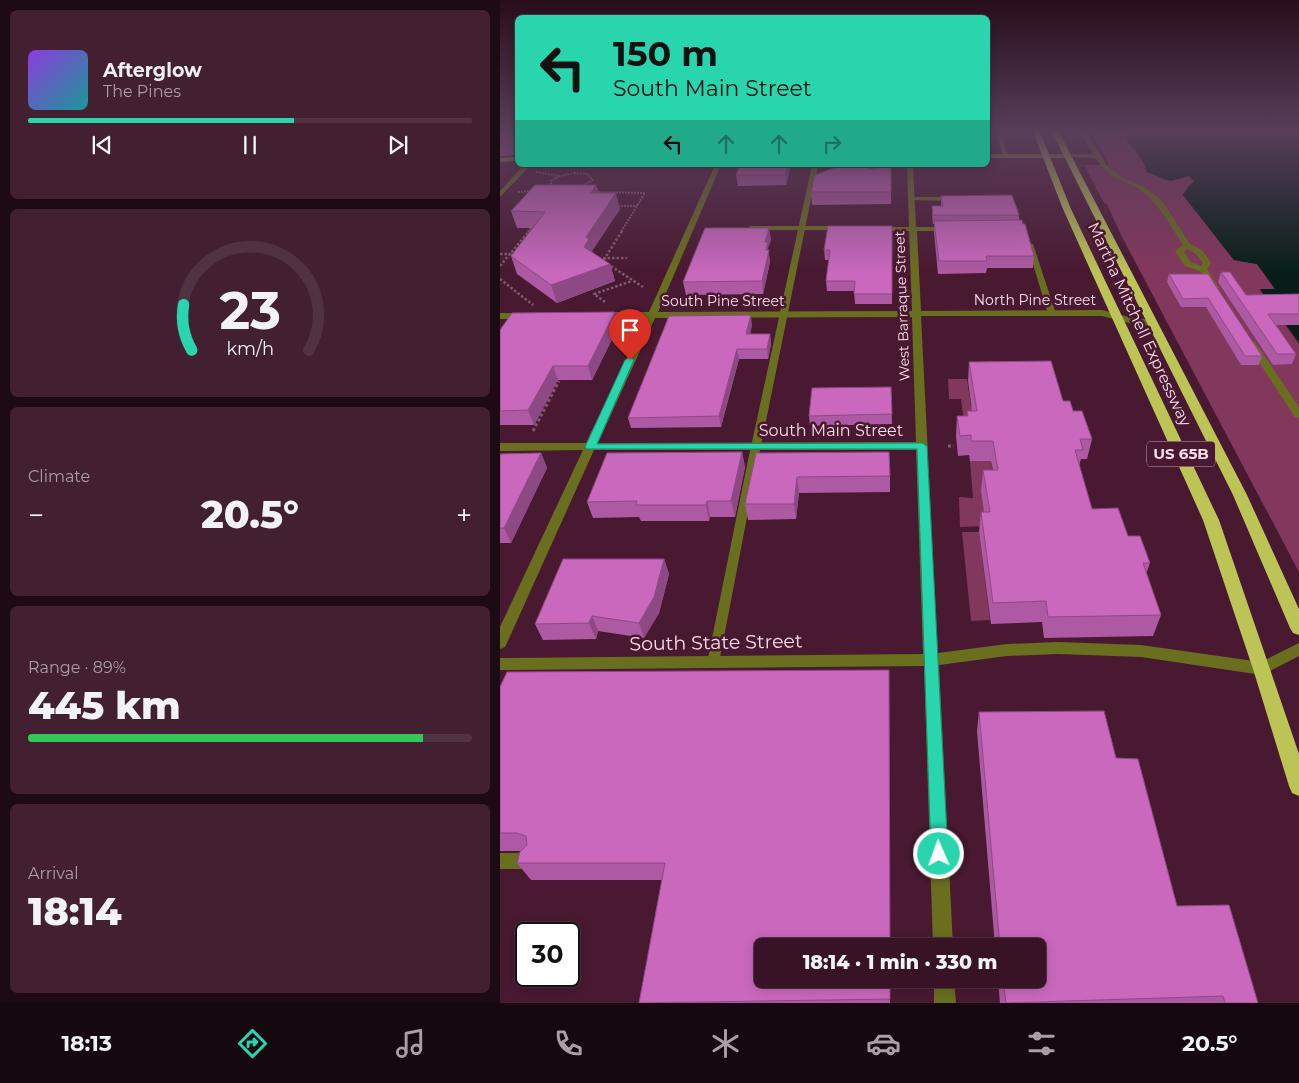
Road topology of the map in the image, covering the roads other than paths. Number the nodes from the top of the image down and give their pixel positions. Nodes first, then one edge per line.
1 (515, 179) edge
2 (713, 179) edge
3 (812, 179) edge
4 (911, 179) edge
5 (1055, 179) edge
6 (1078, 179) edge
7 (1124, 179) edge
8 (500, 195) edge
9 (912, 199) junction
10 (963, 199) edge
11 (746, 228) edge
12 (801, 228) junction
13 (848, 228) edge
14 (959, 228) edge
15 (867, 229) edge
16 (913, 229) junction
17 (1028, 237) edge
18 (1187, 246) junction
19 (1203, 269) junction
20 (1218, 293) edge
21 (537, 312) edge
22 (784, 314) junction
23 (916, 314) junction
24 (1052, 314) junction
25 (652, 315) junction
26 (500, 316) edge
27 (518, 316) junction
28 (588, 316) edge
29 (1118, 316) junction
30 (1152, 323) junction
31 (512, 325) edge
32 (1244, 332) edge
33 (1299, 415) edge
34 (756, 446) junction
35 (922, 446) junction
36 (500, 447) edge
37 (590, 447) junction
38 (1299, 628) edge
39 (500, 643) edge
40 (1299, 649) edge
41 (932, 660) junction
42 (713, 663) junction
43 (500, 664) edge
44 (1262, 669) junction
45 (1299, 786) edge
46 (500, 861) edge
47 (531, 861) edge
48 (943, 938) edge
49 (944, 988) edge
50 (945, 1003) edge

1 - 8 street
2 - 25 street
3 - 12 lane
4 - 9 street, West Barraque Street
5 - 29 highway, Martha Mitchell Expressway / US 65B
6 - 30 highway, Martha Mitchell Expressway / US 65B
7 - 18 street
9 - 10 lane
9 - 16 street, West Barraque Street
11 - 12 street
12 - 13 street
12 - 22 lane
14 - 16 street
15 - 16 street
16 - 23 street, West Barraque Street
17 - 24 lane
18 - 19 street
18 - 19 street
19 - 20 street
21 - 27 street
22 - 23 street, South Pine Street
22 - 25 street, South Pine Street
22 - 34 lane
23 - 24 street, North Pine Street
23 - 35 street, West Barraque Street
24 - 29 street, North Pine Street
25 - 28 street, South Pine Street
25 - 37 street
26 - 27 street
27 - 31 lane
29 - 30 street, North Pine Street
29 - 44 highway, Martha Mitchell Expressway / US 65B
30 - 38 highway, Martha Mitchell Expressway / US 65B
32 - 33 street
34 - 35 street, South Main Street
34 - 37 street, South Main Street
34 - 42 lane
35 - 41 street, West Barraque Street
36 - 37 street, South Main Street
37 - 39 street
40 - 44 street
41 - 42 street, South State Street
41 - 44 street, South State Street
41 - 48 street, West Barraque Street
42 - 43 street, South State Street
44 - 45 highway, Martha Mitchell Expressway / US 65B
46 - 47 lane
49 - 50 street

